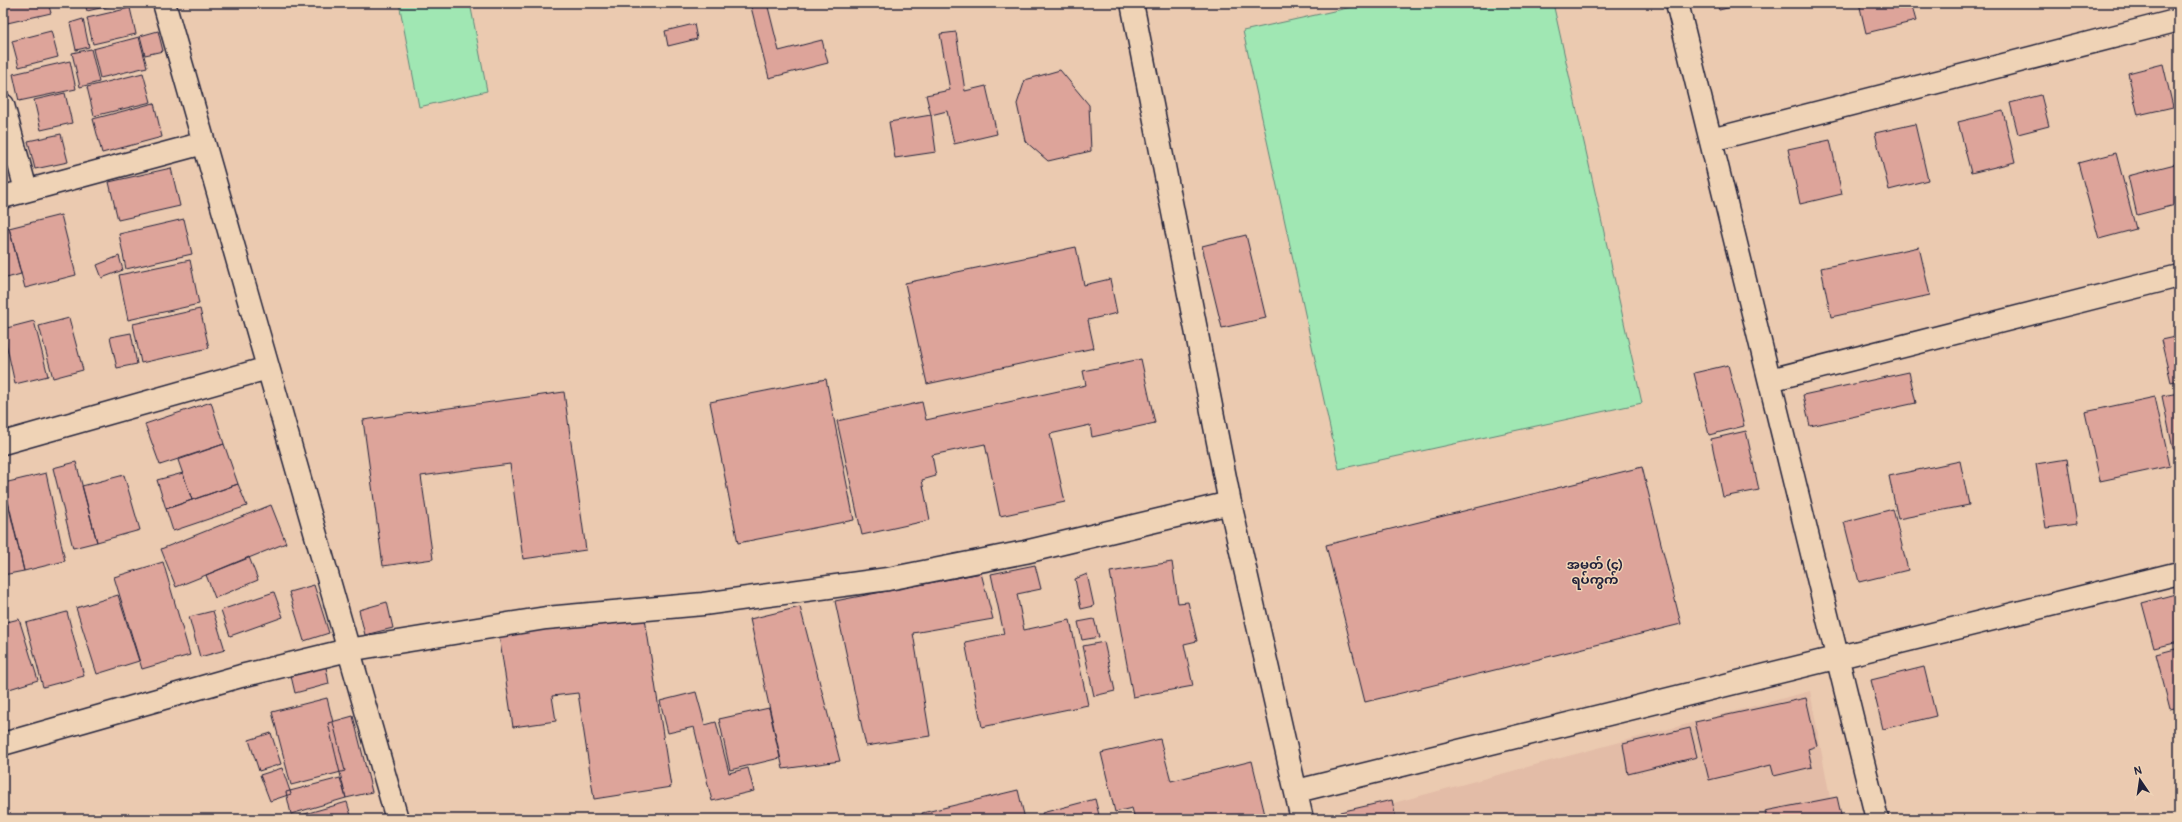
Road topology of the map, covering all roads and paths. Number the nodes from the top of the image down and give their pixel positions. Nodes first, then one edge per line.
1 (164, 3) edge
2 (1132, 3) edge
3 (1677, 3) edge
4 (2179, 20) edge
5 (3, 105) edge
6 (1711, 140) junction
7 (204, 143) junction
8 (26, 190) junction
9 (3, 197) edge
10 (2179, 276) edge
11 (268, 368) junction
12 (1770, 380) junction
13 (3, 443) edge
14 (1230, 503) junction
15 (2179, 573) edge
16 (348, 650) junction
17 (1838, 657) junction
18 (3, 744) edge
19 (1297, 791) junction
20 (398, 819) edge
21 (1302, 819) edge
22 (1877, 819) edge

1 - 7 street
2 - 14 street
3 - 6 street
4 - 6 street
5 - 8 street
6 - 12 street
7 - 8 street
7 - 11 street
8 - 9 street
10 - 12 street
11 - 13 street
11 - 16 street
12 - 17 street
14 - 16 street
14 - 19 street
15 - 17 street
16 - 18 street
16 - 20 street
17 - 19 street
17 - 22 street
19 - 21 street

